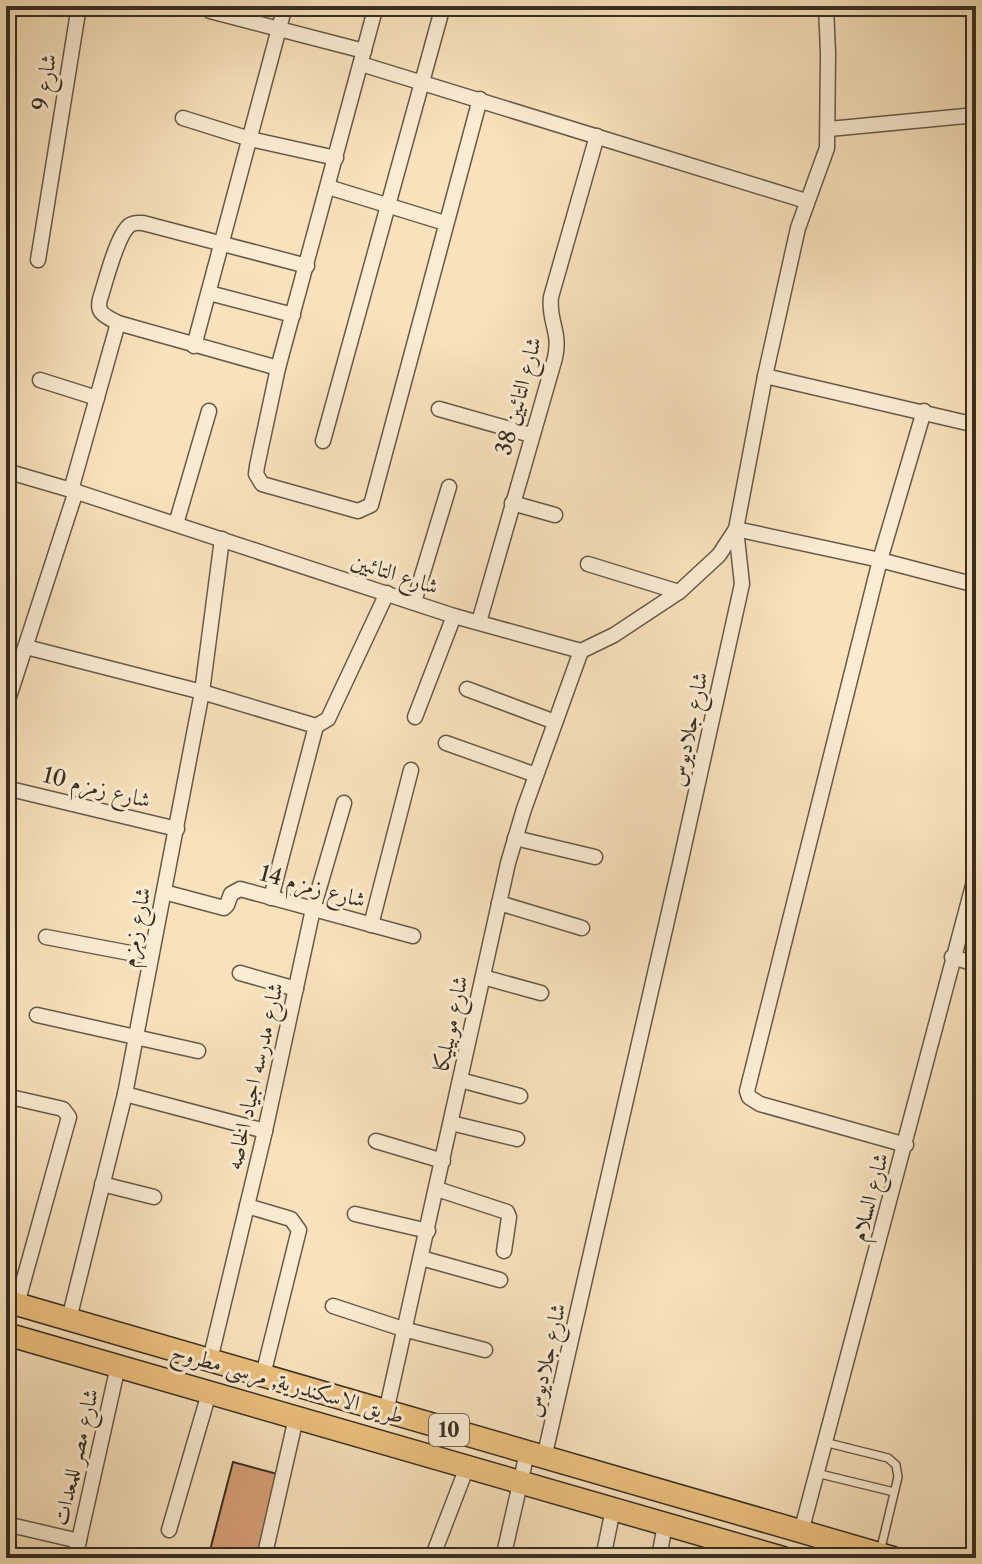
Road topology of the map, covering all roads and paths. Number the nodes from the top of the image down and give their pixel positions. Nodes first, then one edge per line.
1 (79, 6) edge
2 (285, 6) edge
3 (376, 6) edge
4 (443, 6) edge
5 (826, 6) edge
6 (210, 11) dead end
7 (279, 29) junction
8 (362, 57) junction
9 (422, 82) junction
10 (480, 99) junction
11 (976, 115) edge
12 (183, 118) dead end
13 (829, 129) junction
14 (597, 136) junction
15 (250, 139) junction
16 (336, 158) junction
17 (328, 187) junction
18 (806, 201) junction
19 (387, 205) junction
20 (445, 223) junction
21 (223, 243) junction
22 (38, 260) dead end
23 (307, 266) junction
24 (209, 293) junction
25 (293, 315) junction
26 (118, 323) junction
27 (194, 346) junction
28 (278, 368) junction
29 (765, 376) junction
30 (40, 380) dead end
31 (97, 398) junction
32 (439, 409) dead end
33 (209, 411) dead end
34 (924, 411) junction
35 (976, 425) edge
36 (531, 435) junction
37 (323, 441) dead end
38 (6, 471) edge
39 (449, 487) dead end
40 (74, 490) junction
41 (512, 503) junction
42 (555, 515) dead end
43 (176, 524) junction
44 (736, 529) junction
45 (222, 539) junction
46 (880, 560) junction
47 (588, 564) dead end
48 (976, 585) edge
49 (679, 592) junction
50 (387, 593) junction
51 (414, 602) junction
52 (454, 616) junction
53 (479, 622) junction
54 (26, 647) junction
55 (581, 651) junction
56 (467, 689) dead end
57 (202, 692) junction
58 (6, 706) edge
59 (415, 717) dead end
60 (555, 722) junction
61 (316, 726) junction
62 (446, 743) dead end
63 (411, 770) dead end
64 (536, 775) junction
65 (6, 788) edge
66 (344, 803) dead end
67 (177, 829) junction
68 (515, 838) junction
69 (595, 857) dead end
70 (976, 874) edge
71 (164, 892) junction
72 (271, 898) junction
73 (499, 903) junction
74 (313, 909) junction
75 (371, 925) junction
76 (582, 928) dead end
77 (413, 936) dead end
78 (46, 937) dead end
79 (151, 957) junction
80 (952, 957) junction
81 (976, 964) edge
82 (240, 973) dead end
83 (483, 977) junction
84 (296, 989) junction
85 (541, 993) dead end
86 (37, 1015) dead end
87 (136, 1036) junction
88 (198, 1051) dead end
89 (460, 1080) junction
90 (125, 1094) junction
91 (6, 1096) edge
92 (520, 1096) dead end
93 (451, 1123) junction
94 (265, 1131) junction
95 (517, 1139) dead end
96 (376, 1141) dead end
97 (906, 1145) junction
98 (443, 1161) junction
99 (102, 1184) junction
100 (437, 1189) junction
101 (154, 1197) dead end
102 (247, 1206) junction
103 (355, 1214) dead end
104 (428, 1231) junction
105 (504, 1251) dead end
106 (421, 1258) junction
107 (500, 1280) dead end
108 (12, 1302) edge
109 (333, 1306) dead end
110 (69, 1319) junction
111 (403, 1329) junction
112 (6, 1334) edge
113 (485, 1350) dead end
114 (210, 1360) junction
115 (118, 1366) junction
116 (263, 1375) junction
117 (209, 1393) junction
118 (386, 1412) junction
119 (296, 1418) junction
120 (824, 1442) junction
121 (536, 1455) junction
122 (467, 1467) junction
123 (578, 1468) junction
124 (816, 1473) junction
125 (520, 1482) junction
126 (894, 1492) junction
127 (570, 1497) junction
128 (613, 1509) junction
129 (6, 1524) edge
130 (665, 1524) junction
131 (169, 1530) dead end
132 (801, 1532) junction
133 (79, 1541) junction
134 (771, 1556) edge
135 (886, 1556) edge
136 (75, 1558) edge
137 (264, 1558) edge
138 (432, 1558) edge
139 (503, 1558) edge
140 (603, 1558) edge
141 (659, 1558) edge

1 - 22 street, شارع 9
2 - 7 street
3 - 8 street
4 - 9 street
5 - 13 street, شارع جلاديوس
6 - 7 street
7 - 8 street
7 - 15 street
8 - 9 street
8 - 16 street
9 - 10 street
9 - 19 street
10 - 14 street
10 - 20 street
11 - 13 street
12 - 15 street
13 - 18 street, شارع جلاديوس
14 - 18 street
14 - 36 street, شارع التائبين 38
15 - 16 street
15 - 21 street
16 - 17 street
17 - 19 street
17 - 23 street
18 - 29 street, شارع جلاديوس
19 - 20 street
19 - 37 street
20 - 28 street
21 - 23 street
21 - 24 street
21 - 26 street
23 - 25 street
24 - 25 street
24 - 27 street
25 - 28 street
26 - 27 street
26 - 31 street
27 - 28 street
29 - 34 street
29 - 44 street, شارع جلاديوس
30 - 31 street
31 - 40 street
32 - 36 street
33 - 43 street
34 - 35 street
34 - 46 street
36 - 41 street, شارع التائبين 38
38 - 40 street, شارع التائبين
39 - 51 street
40 - 43 street, شارع التائبين
40 - 54 street
41 - 42 street
41 - 53 street, شارع التائبين 38
43 - 45 street, شارع التائبين
44 - 46 street
44 - 49 street
44 - 121 street, شارع جلاديوس
45 - 50 street, شارع التائبين
45 - 57 street, شارع زمزم
46 - 48 street
46 - 97 street
47 - 49 street
49 - 55 street
50 - 51 street, شارع التائبين
50 - 61 street
51 - 52 street, شارع التائبين
52 - 53 street, شارع التائبين
52 - 59 street
53 - 55 street, شارع التائبين
54 - 57 street
54 - 58 street
55 - 60 street, شارع موبيليكا
56 - 60 street
57 - 61 street
57 - 67 street, شارع زمزم
60 - 64 street, شارع موبيليكا
61 - 72 street
62 - 64 street
63 - 75 street
64 - 68 street, شارع موبيليكا
65 - 67 street, شارع زمزم 10
66 - 74 street, شارع مدرسه اجياد الخاصه
67 - 71 street, شارع زمزم
68 - 69 street
68 - 73 street, شارع موبيليكا
70 - 80 street, شارع السلام
71 - 72 street, شارع زمزم 14
71 - 79 street, شارع زمزم
72 - 74 street, شارع زمزم 14
73 - 76 street
73 - 83 street, شارع موبيليكا
74 - 75 street, شارع زمزم 14
74 - 84 street, شارع مدرسه اجياد الخاصه
75 - 77 street, شارع زمزم 14
78 - 79 street
79 - 87 street, شارع زمزم
80 - 81 street
80 - 97 street, شارع السلام
82 - 84 street
83 - 85 street
83 - 89 street, شارع موبيليكا
84 - 94 street, شارع مدرسه اجياد الخاصه
86 - 87 street
87 - 88 street
87 - 90 street, شارع زمزم
89 - 92 street
89 - 93 street, شارع موبيليكا
90 - 94 street
90 - 99 street, شارع زمزم
91 - 108 street
93 - 95 street
93 - 98 street, شارع موبيليكا
94 - 102 street, شارع مدرسه اجياد الخاصه
96 - 98 street
97 - 120 street, شارع السلام
98 - 100 street, شارع موبيليكا
99 - 101 street
99 - 110 street, شارع زمزم
100 - 104 street, شارع موبيليكا
100 - 105 street
102 - 114 street, شارع مدرسه اجياد الخاصه
102 - 116 street
103 - 104 street
104 - 106 street, شارع موبيليكا
106 - 107 street
106 - 111 street, شارع موبيليكا
108 - 110 main road, طريق الاسكندرية, مرسى مطروح / 10
109 - 111 street
110 - 114 main road, طريق الاسكندرية, مرسى مطروح / 10
111 - 113 street
111 - 118 street, شارع موبيليكا
112 - 115 main road, طريق الاسكندرية, مرسى مطروح / 10
114 - 116 main road, طريق الاسكندرية, مرسى مطروح / 10
115 - 117 main road, طريق الاسكندرية, مرسى مطروح / 10
115 - 133 street, شارع مصر للمعدات
116 - 118 main road, طريق الاسكندرية, مرسى مطروح / 10
117 - 119 main road, طريق الاسكندرية, مرسى مطروح / 10
117 - 131 street
118 - 121 main road, طريق الاسكندرية, مرسى مطروح / 10
119 - 122 main road, طريق الاسكندرية, مرسى مطروح / 10
119 - 137 street
120 - 124 street, شارع السلام
120 - 126 lane
121 - 123 main road, طريق الاسكندرية, مرسى مطروح / 10
121 - 125 street, شارع جلاديوس
122 - 125 main road, طريق الاسكندرية, مرسى مطروح / 10
122 - 138 street
123 - 127 main road
123 - 132 main road, طريق الاسكندرية, مرسى مطروح / 10
124 - 126 lane
124 - 132 street, شارع السلام
125 - 127 main road, طريق الاسكندرية, مرسى مطروح / 10
125 - 139 street, شارع جلاديوس
126 - 135 lane
127 - 128 main road, طريق الاسكندرية, مرسى مطروح / 10
128 - 130 main road, طريق الاسكندرية, مرسى مطروح / 10
128 - 140 street
129 - 133 street
130 - 134 main road, طريق الاسكندرية, مرسى مطروح / 10
130 - 141 street
132 - 135 main road, طريق الاسكندرية, مرسى مطروح / 10
133 - 136 street, شارع مصر للمعدات

